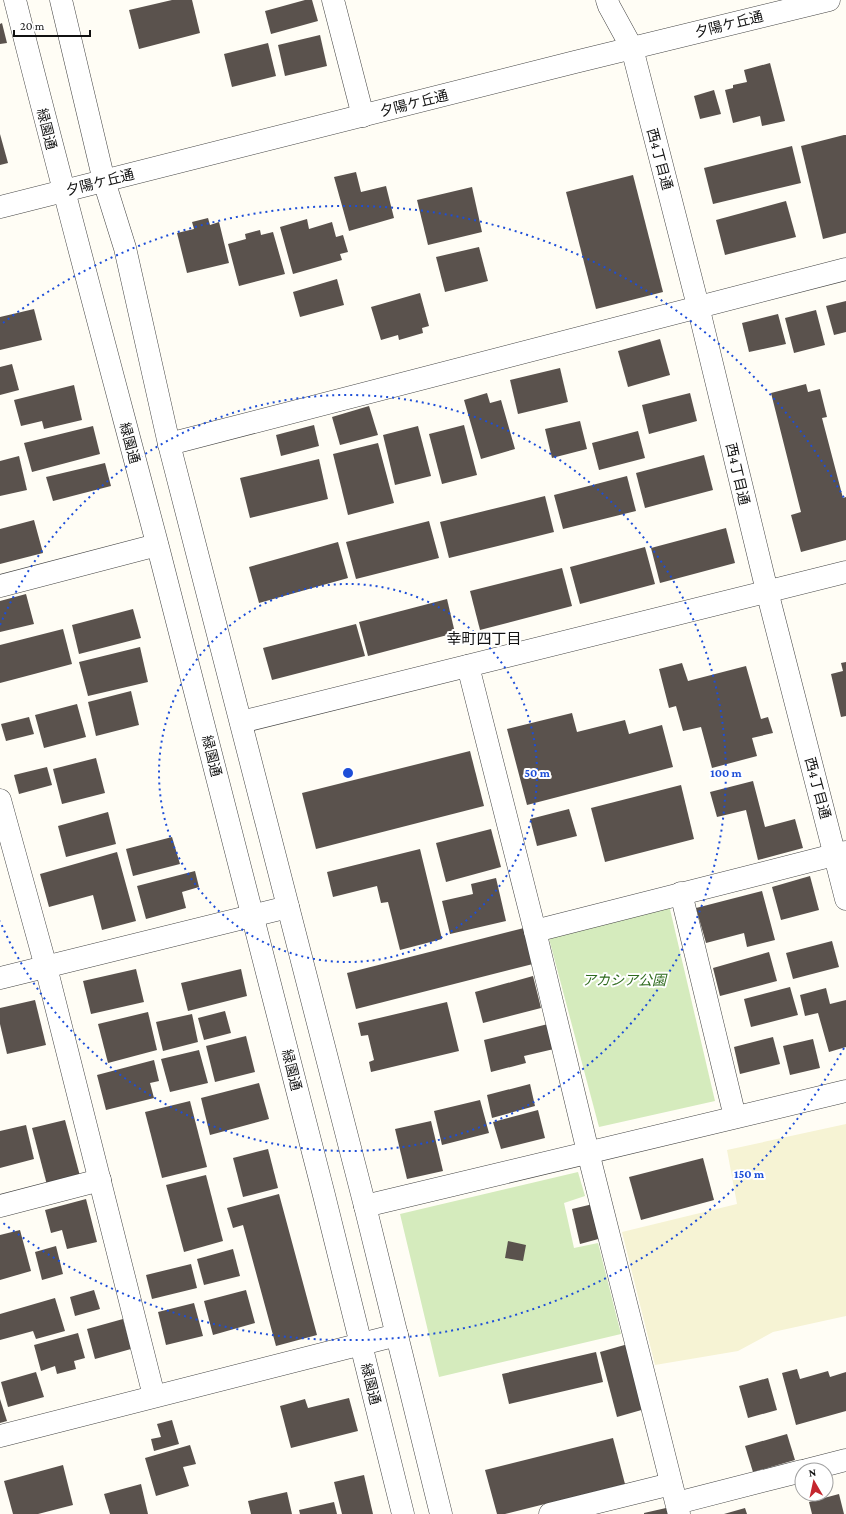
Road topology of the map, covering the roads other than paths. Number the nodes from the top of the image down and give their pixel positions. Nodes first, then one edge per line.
1 (15, 0) edge
2 (60, 0) edge
3 (333, 0) edge
4 (607, 0) edge
5 (829, 0) edge
6 (632, 48) junction
7 (363, 116) junction
8 (104, 181) junction
9 (63, 191) junction
10 (0, 207) edge
11 (846, 269) edge
12 (698, 306) junction
13 (169, 444) junction
14 (157, 545) junction
15 (846, 572) edge
16 (0, 586) edge
17 (767, 592) junction
18 (468, 666) junction
19 (241, 722) junction
20 (0, 800) edge
21 (840, 853) edge
22 (681, 893) junction
23 (846, 899) edge
24 (288, 907) junction
25 (253, 915) junction
26 (535, 930) junction
27 (46, 967) junction
28 (0, 978) edge
29 (846, 1091) edge
30 (734, 1117) junction
31 (588, 1152) junction
32 (100, 1180) junction
33 (0, 1206) edge
34 (365, 1206) junction
35 (397, 1335) junction
36 (362, 1344) junction
37 (154, 1396) junction
38 (0, 1436) edge
39 (846, 1460) edge
40 (834, 1463) edge
41 (794, 1473) edge
42 (676, 1500) edge
43 (403, 1514) edge
44 (441, 1514) edge
45 (550, 1514) edge

1 - 9 street, 緑園通
2 - 8 street
3 - 7 street
4 - 6 street, 西4丁目通
5 - 6 street, 夕陽ケ丘通
6 - 7 street, 夕陽ケ丘通
6 - 12 street, 西4丁目通
7 - 8 street, 夕陽ケ丘通
8 - 9 street, 夕陽ケ丘通
8 - 13 street
9 - 10 street, 夕陽ケ丘通
9 - 14 street, 緑園通
11 - 12 street
12 - 13 street
12 - 17 street, 西4丁目通
13 - 19 street
14 - 16 street
14 - 25 street, 緑園通
15 - 17 street
17 - 18 street
17 - 21 street, 西4丁目通
18 - 19 street
18 - 26 street
19 - 24 street
20 - 27 street
21 - 22 street
21 - 23 street, 西4丁目通
22 - 26 street
22 - 30 street
24 - 25 street
24 - 34 street
25 - 27 street
25 - 36 street, 緑園通
26 - 31 street
27 - 28 street
27 - 32 street
29 - 30 street
30 - 31 street
31 - 34 street
31 - 42 street
32 - 33 street
32 - 37 street
34 - 35 street
35 - 36 street
35 - 44 street
36 - 37 street
36 - 43 street, 緑園通
37 - 38 street
39 - 40 street
41 - 42 street
42 - 45 street

